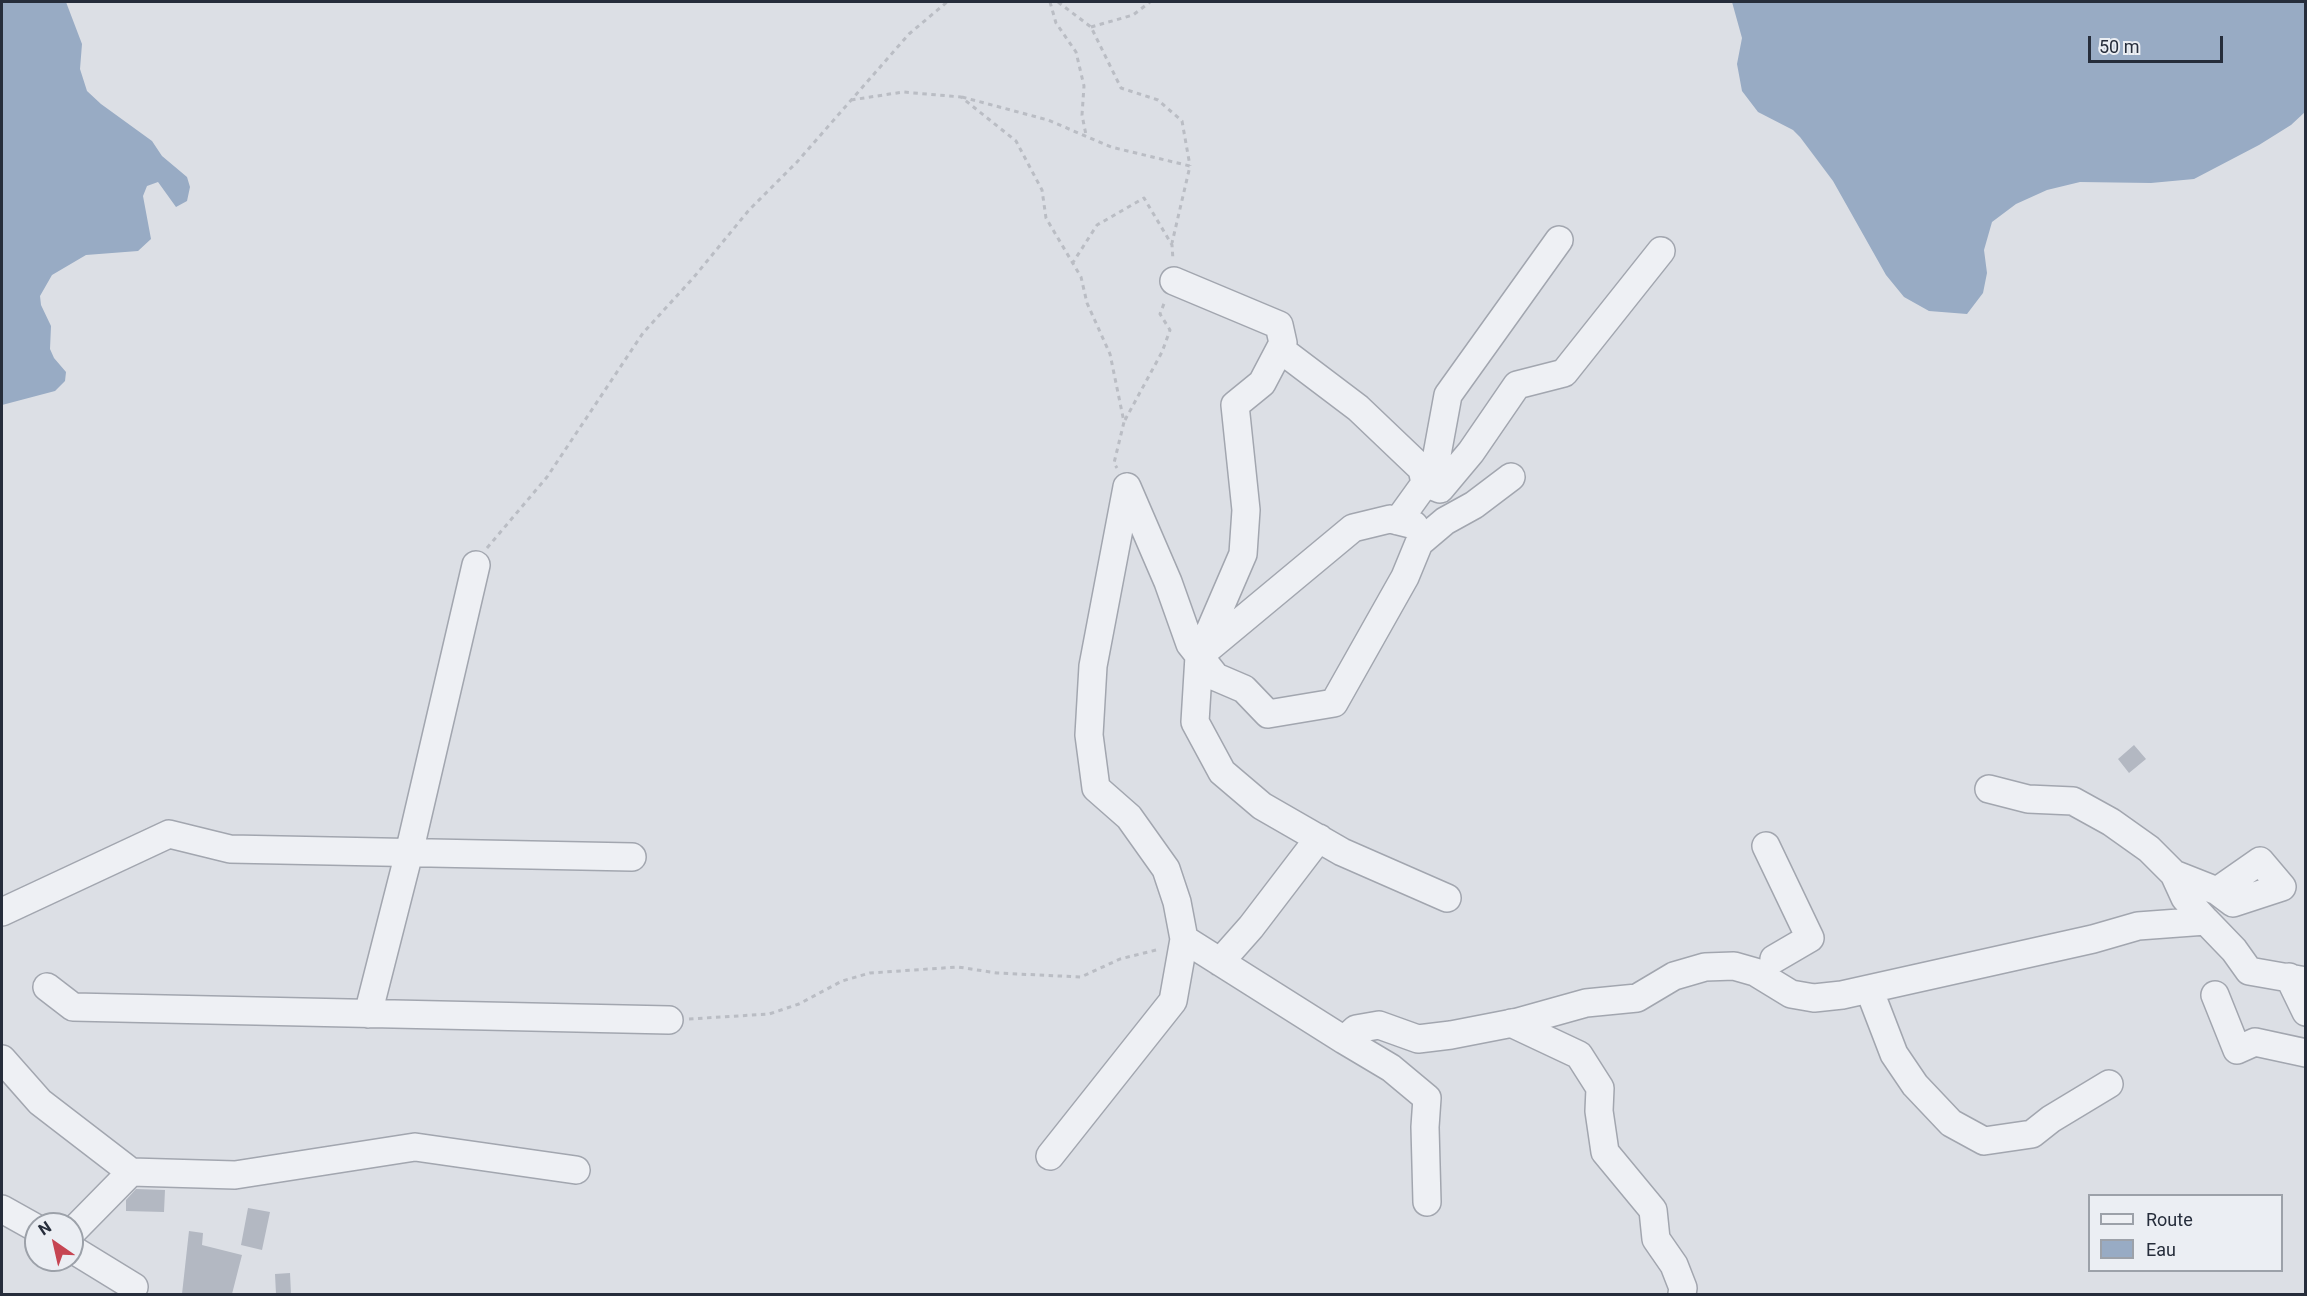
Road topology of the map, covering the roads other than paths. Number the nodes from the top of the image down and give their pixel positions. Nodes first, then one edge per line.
1 (1559, 240) dead end
2 (1661, 251) dead end
3 (1174, 281) road end
4 (1280, 349) junction
5 (1511, 477) dead end
6 (1425, 483) junction
7 (1398, 521) junction
8 (1435, 530) junction
9 (476, 565) road end
10 (1199, 656) junction
11 (1989, 789) dead end
12 (1319, 838) junction
13 (1766, 846) dead end
14 (409, 853) junction
15 (632, 857) dead end
16 (2174, 874) junction
17 (2217, 891) dead end
18 (1447, 897) dead end
19 (2, 912) edge
20 (2206, 921) junction
21 (1184, 939) junction
22 (1774, 958) junction
23 (1220, 962) junction
24 (1734, 966) junction
25 (2297, 979) edge
26 (47, 987) dead end
27 (1869, 989) junction
28 (2215, 995) dead end
29 (1832, 996) junction
30 (2306, 1012) edge
31 (368, 1014) junction
32 (669, 1020) road end
33 (1511, 1023) junction
34 (1344, 1040) junction
35 (2306, 1053) edge
36 (2, 1059) edge
37 (2109, 1084) dead end
38 (1050, 1156) dead end
39 (576, 1170) dead end
40 (131, 1172) junction
41 (1427, 1202) dead end
42 (2, 1209) edge
43 (84, 1220) edge
44 (24, 1221) edge
45 (84, 1256) edge
46 (134, 1287) dead end
47 (1682, 1294) edge

1 - 6 street
2 - 6 street
3 - 4 street
4 - 6 street
4 - 10 street
5 - 8 street
6 - 7 street
7 - 8 street
7 - 10 street
8 - 10 street
9 - 14 street
10 - 12 street
10 - 21 street
11 - 16 street
12 - 18 street
12 - 23 street
13 - 22 street
14 - 15 street
14 - 19 street
14 - 31 street
16 - 17 street
16 - 20 street
20 - 25 street
20 - 27 street
21 - 23 street
21 - 38 street
22 - 24 street
22 - 29 street
23 - 34 street
24 - 29 street
24 - 33 street
25 - 30 street
26 - 31 street
27 - 29 street
27 - 37 street
28 - 35 street
31 - 32 street
33 - 34 street
33 - 47 street
34 - 41 street
36 - 40 street
39 - 40 street
40 - 43 street
42 - 44 street
45 - 46 street

